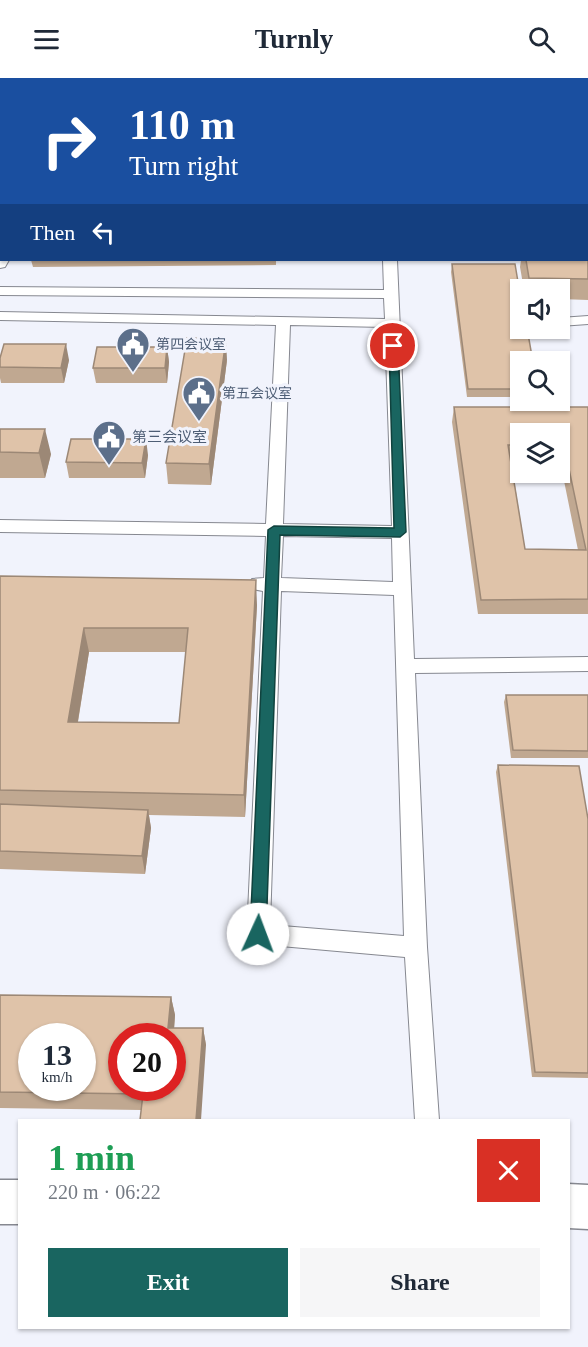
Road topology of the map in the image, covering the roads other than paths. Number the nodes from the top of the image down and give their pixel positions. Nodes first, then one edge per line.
1 (390, 261) edge
2 (0, 291) edge
3 (391, 294) junction
4 (0, 316) edge
5 (588, 320) edge
6 (570, 321) edge
7 (283, 322) junction
8 (392, 323) junction
9 (0, 526) edge
10 (274, 530) junction
11 (400, 532) junction
12 (236, 584) edge
13 (272, 585) junction
14 (402, 589) junction
15 (588, 664) edge
16 (405, 666) junction
17 (416, 947) junction
18 (427, 1119) edge
19 (0, 1202) edge
20 (18, 1202) edge
21 (570, 1206) edge
22 (588, 1207) edge

1 - 3 lane
2 - 3 lane
3 - 8 lane
4 - 7 lane
5 - 6 lane
7 - 8 lane
7 - 10 lane
8 - 11 lane
9 - 10 lane
10 - 11 lane
10 - 13 lane
11 - 14 lane
12 - 13 lane
13 - 14 lane
13 - 17 lane
14 - 16 lane
15 - 16 lane
16 - 17 lane
17 - 18 lane
19 - 20 main road
21 - 22 main road

